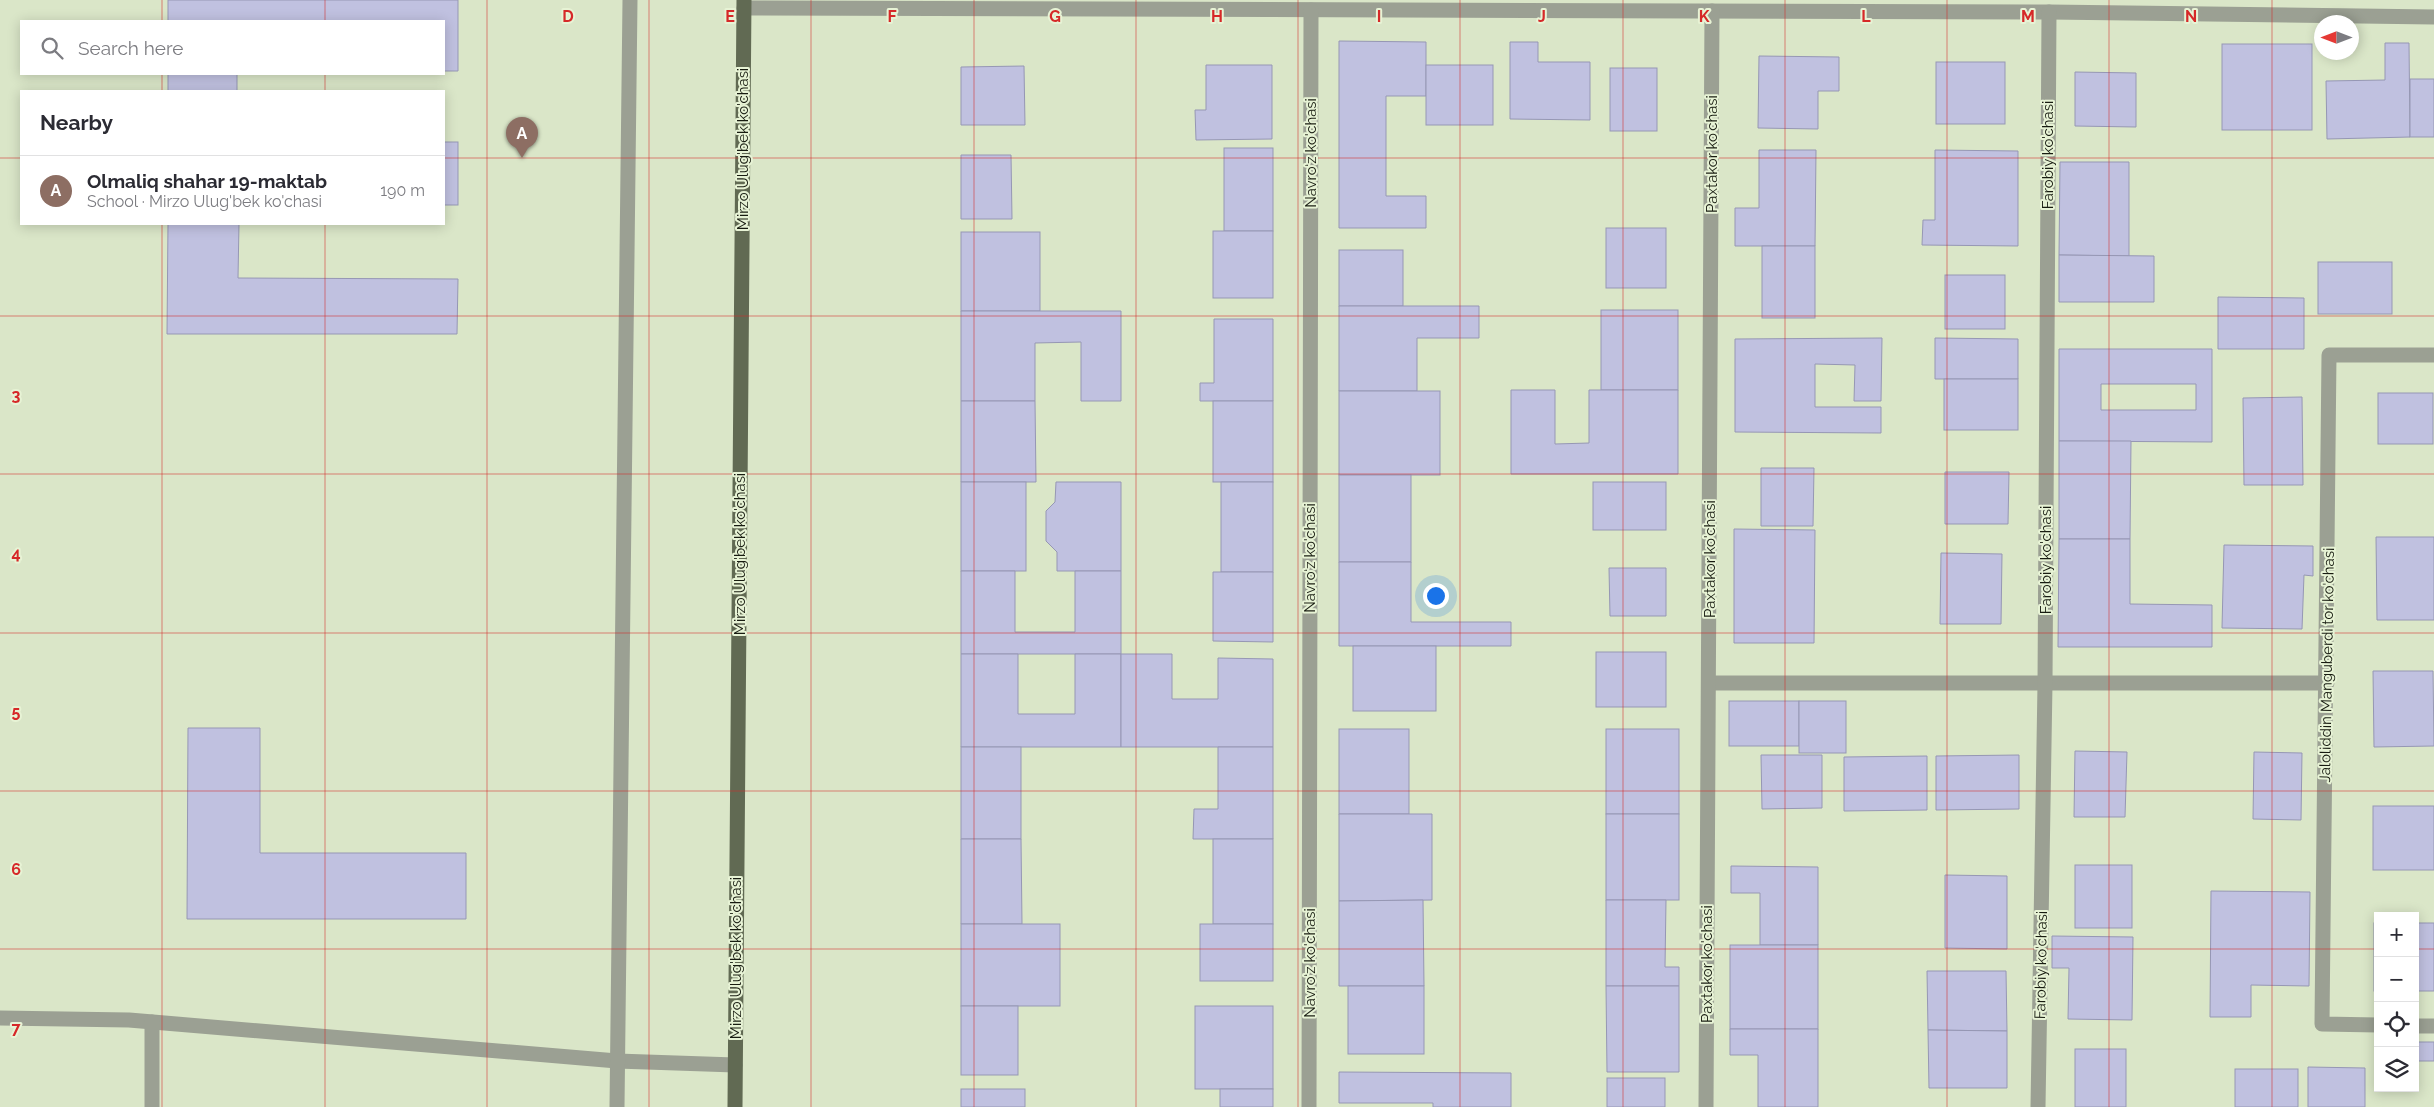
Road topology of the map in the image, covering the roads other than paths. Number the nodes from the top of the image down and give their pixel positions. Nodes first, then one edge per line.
1 (630, 0) edge
2 (744, 4) edge
3 (1311, 10) junction
4 (1712, 11) junction
5 (2048, 12) junction
6 (2434, 17) edge
7 (2434, 356) edge
8 (1709, 683) junction
9 (2045, 684) junction
10 (2327, 684) junction
11 (0, 1018) edge
12 (152, 1022) junction
13 (2374, 1025) edge
14 (2419, 1026) edge
15 (2434, 1026) edge
16 (616, 1061) junction
17 (735, 1065) junction
18 (152, 1107) edge
19 (616, 1107) edge
20 (735, 1107) edge
21 (1310, 1107) edge
22 (1706, 1107) edge
23 (2038, 1107) edge

1 - 16 street
2 - 3 street
2 - 17 main road, Mirzo Ulug'bek ko'chasi
3 - 4 street
3 - 21 street, Navro‘z ko'chasi
4 - 5 street
4 - 8 street, Paxtakor ko'chasi
5 - 6 street
5 - 9 street, Farobiy ko'chasi
7 - 10 street, Jaloliddin Manguberdi tor ko'chasi
8 - 9 street
8 - 22 street, Paxtakor ko'chasi
9 - 10 street
9 - 23 street, Farobiy ko'chasi
10 - 13 street, Jaloliddin Manguberdi tor ko'chasi
11 - 12 street
12 - 16 street
12 - 18 street
14 - 15 street
16 - 17 street
16 - 19 street
17 - 20 main road, Mirzo Ulug'bek ko'chasi

